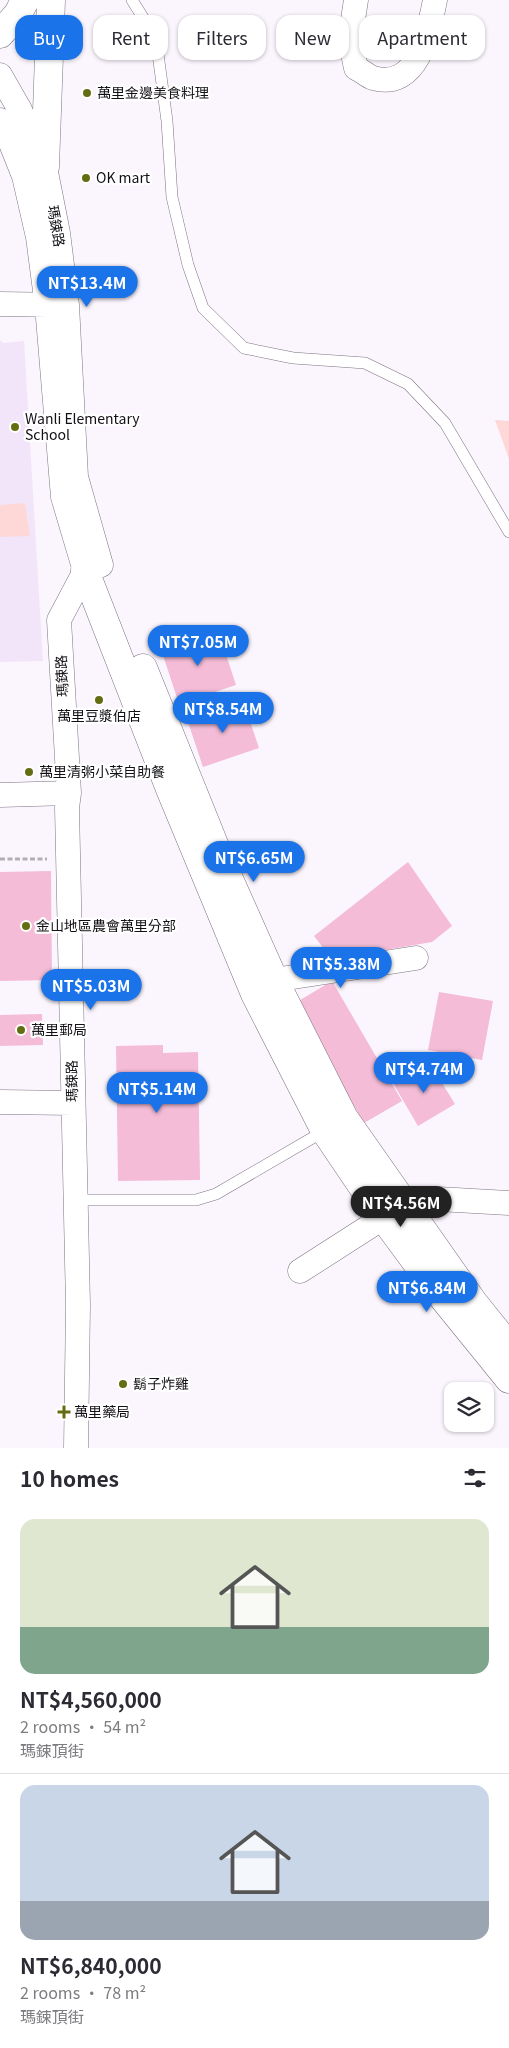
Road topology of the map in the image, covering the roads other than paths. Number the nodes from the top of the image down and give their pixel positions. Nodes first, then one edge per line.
1 (25, 0) edge
2 (51, 0) edge
3 (132, 0) edge
4 (356, 0) edge
5 (435, 0) edge
6 (0, 34) edge
7 (0, 75) edge
8 (0, 120) edge
9 (45, 167) junction
10 (0, 304) edge
11 (57, 306) junction
12 (509, 532) edge
13 (93, 568) junction
14 (69, 793) junction
15 (0, 794) edge
16 (416, 958) dead end
17 (264, 987) junction
18 (0, 1102) edge
19 (73, 1103) junction
20 (335, 1124) junction
21 (74, 1200) junction
22 (509, 1203) edge
23 (393, 1211) junction
24 (300, 1271) dead end
25 (509, 1347) edge
26 (509, 1379) edge
27 (76, 1448) edge

1 - 6 street
2 - 9 street
3 - 12 lane
4 - 5 street
7 - 9 street, 瑪鋉路
8 - 11 street, 瑪鋉路
9 - 11 street, 瑪鋉路
10 - 11 street
11 - 13 street, 瑪鋉路
13 - 14 street, 瑪鋉路
13 - 17 street, 瑪鋉路
14 - 15 street
14 - 19 street, 瑪鋉路
16 - 17 street
17 - 20 street, 瑪鋉路
18 - 19 street
19 - 21 street, 瑪鋉路
20 - 21 lane
20 - 23 street, 瑪鋉路
21 - 27 street, 瑪鋉路
22 - 23 street
23 - 24 street
23 - 25 street
23 - 26 street

